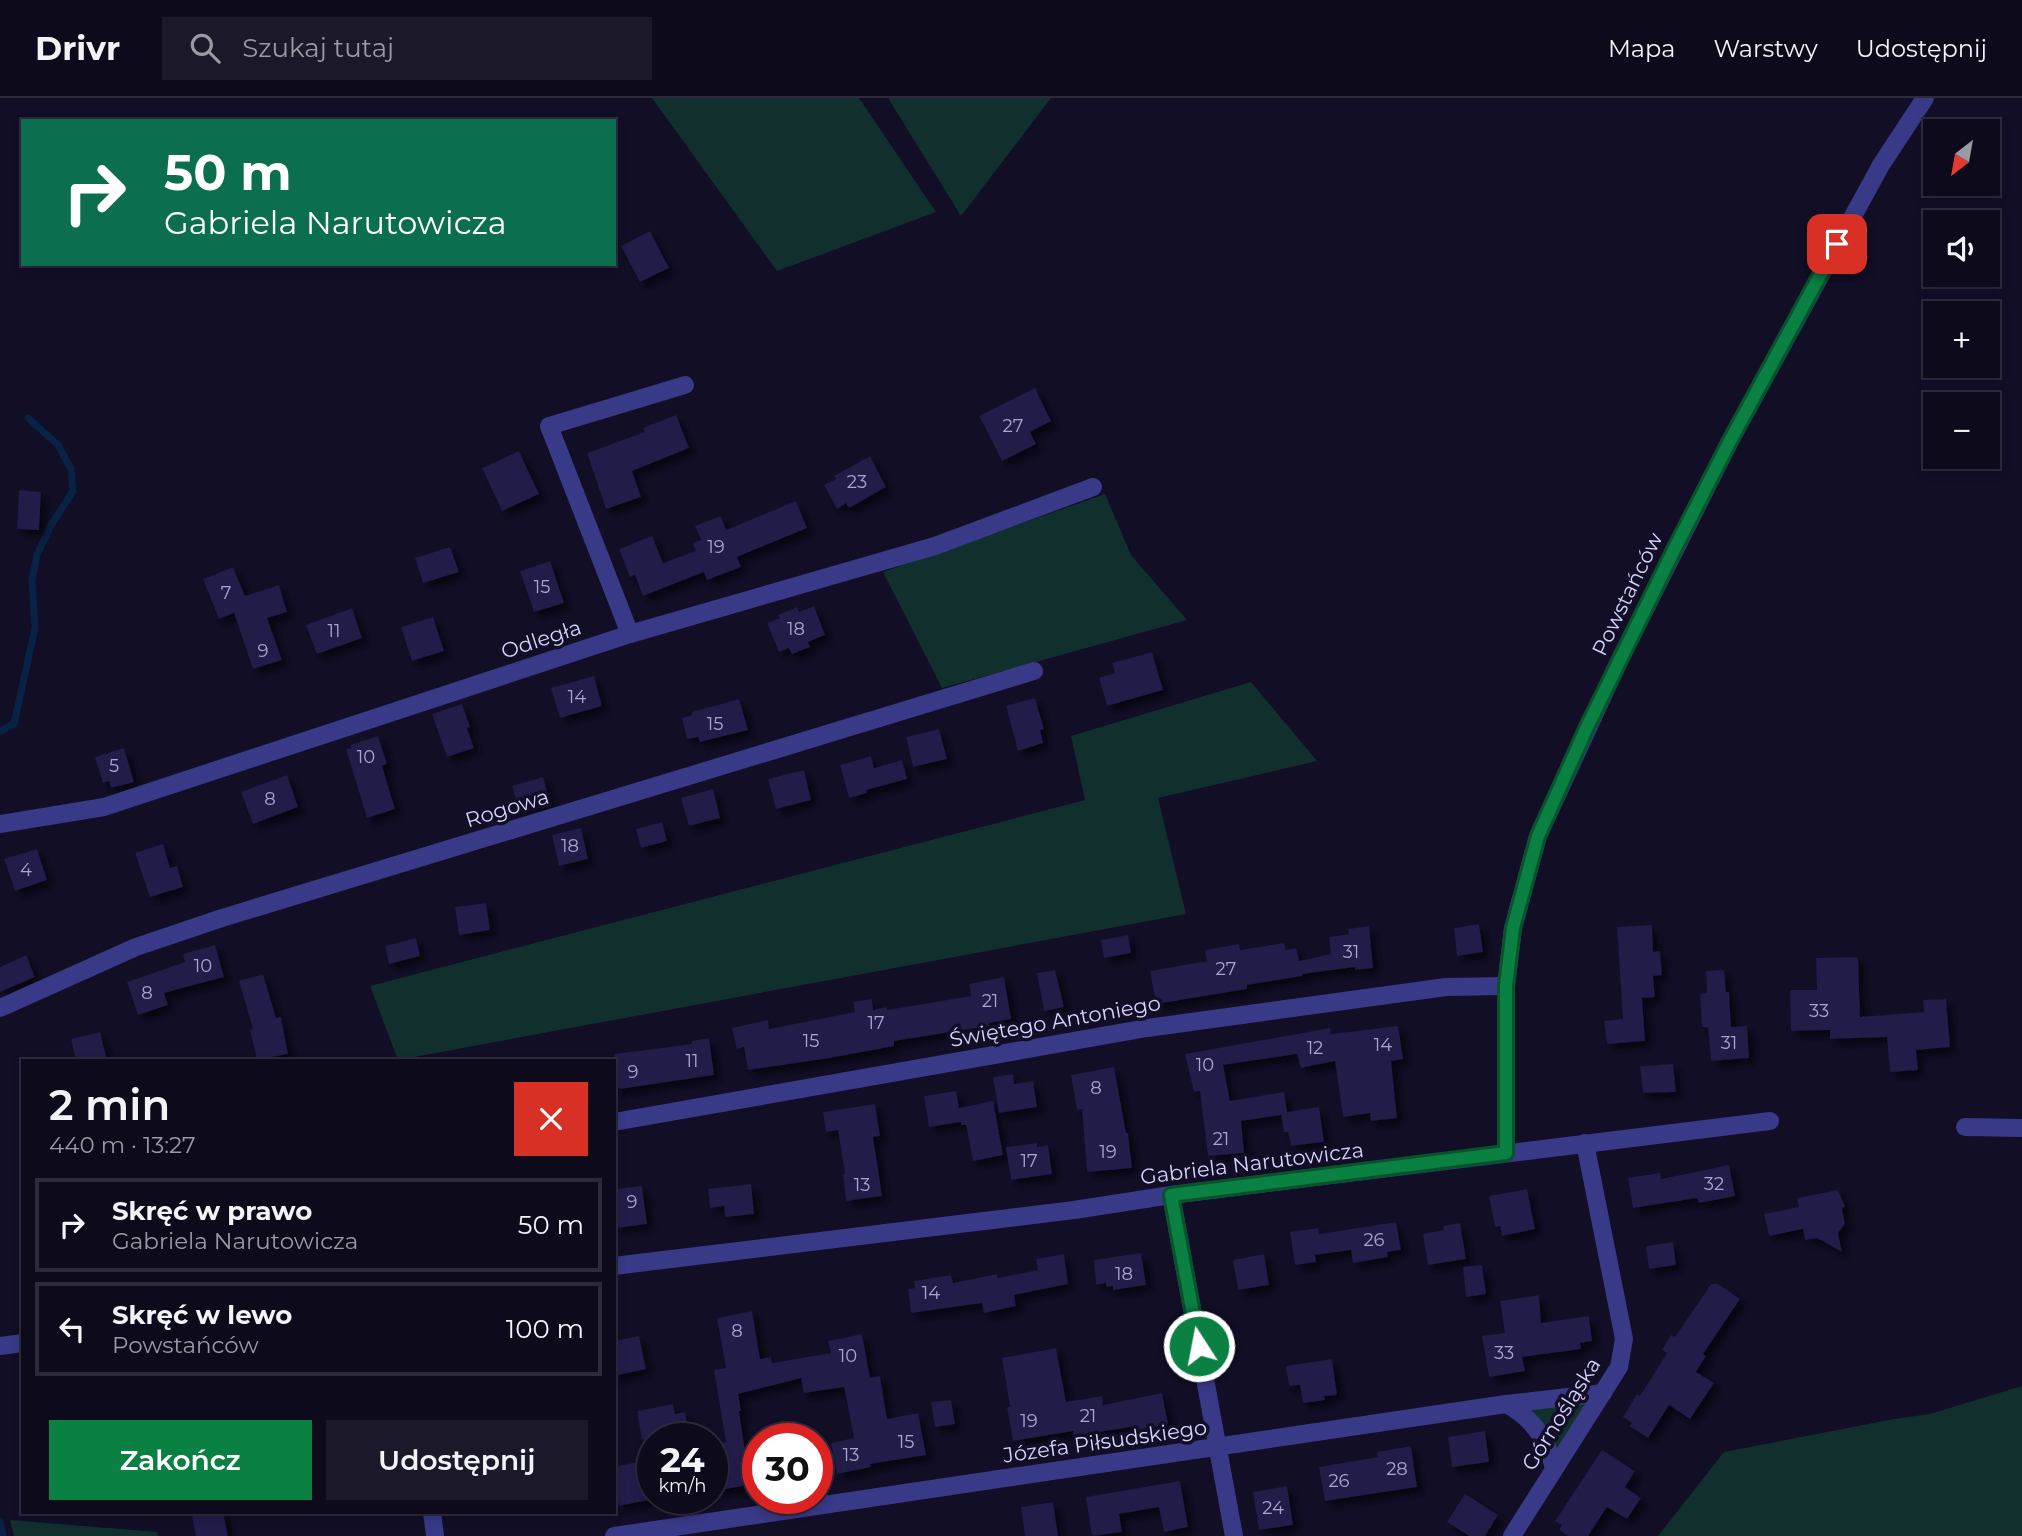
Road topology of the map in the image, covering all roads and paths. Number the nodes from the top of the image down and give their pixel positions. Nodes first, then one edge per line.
1 (1925, 98) edge
2 (685, 385) dead end
3 (1093, 487) dead end
4 (630, 634) junction
5 (1034, 671) dead end
6 (0, 824) edge
7 (1506, 986) junction
8 (0, 1008) edge
9 (1770, 1121) dead end
10 (616, 1122) edge
11 (1965, 1127) dead end
12 (2022, 1128) edge
13 (1586, 1143) junction
14 (1506, 1153) junction
15 (1171, 1195) junction
16 (616, 1266) edge
17 (21, 1343) edge
18 (0, 1346) edge
19 (1602, 1393) junction
20 (1506, 1404) junction
21 (1217, 1447) junction
22 (1554, 1469) junction
23 (432, 1514) edge
24 (435, 1536) edge
25 (614, 1536) edge
26 (1234, 1536) edge
27 (1512, 1536) edge

1 - 7 street, Powstańców
2 - 4 street
3 - 4 street, Odległa
4 - 6 street, Odległa
5 - 8 street, Rogowa
7 - 10 street, Świętego Antoniego
7 - 14 street, Powstańców
9 - 13 street, Gabriela Narutowicza
11 - 12 street
13 - 14 street, Gabriela Narutowicza
13 - 19 street, Górnośląska
14 - 15 street, Gabriela Narutowicza
15 - 16 street, Gabriela Narutowicza
15 - 21 street
17 - 18 street
19 - 20 street, Józefa Piłsudskiego
19 - 22 street, Górnośląska
20 - 21 street, Józefa Piłsudskiego
20 - 22 street
21 - 25 street, Józefa Piłsudskiego
21 - 26 street
22 - 27 street, Górnośląska
23 - 24 street

